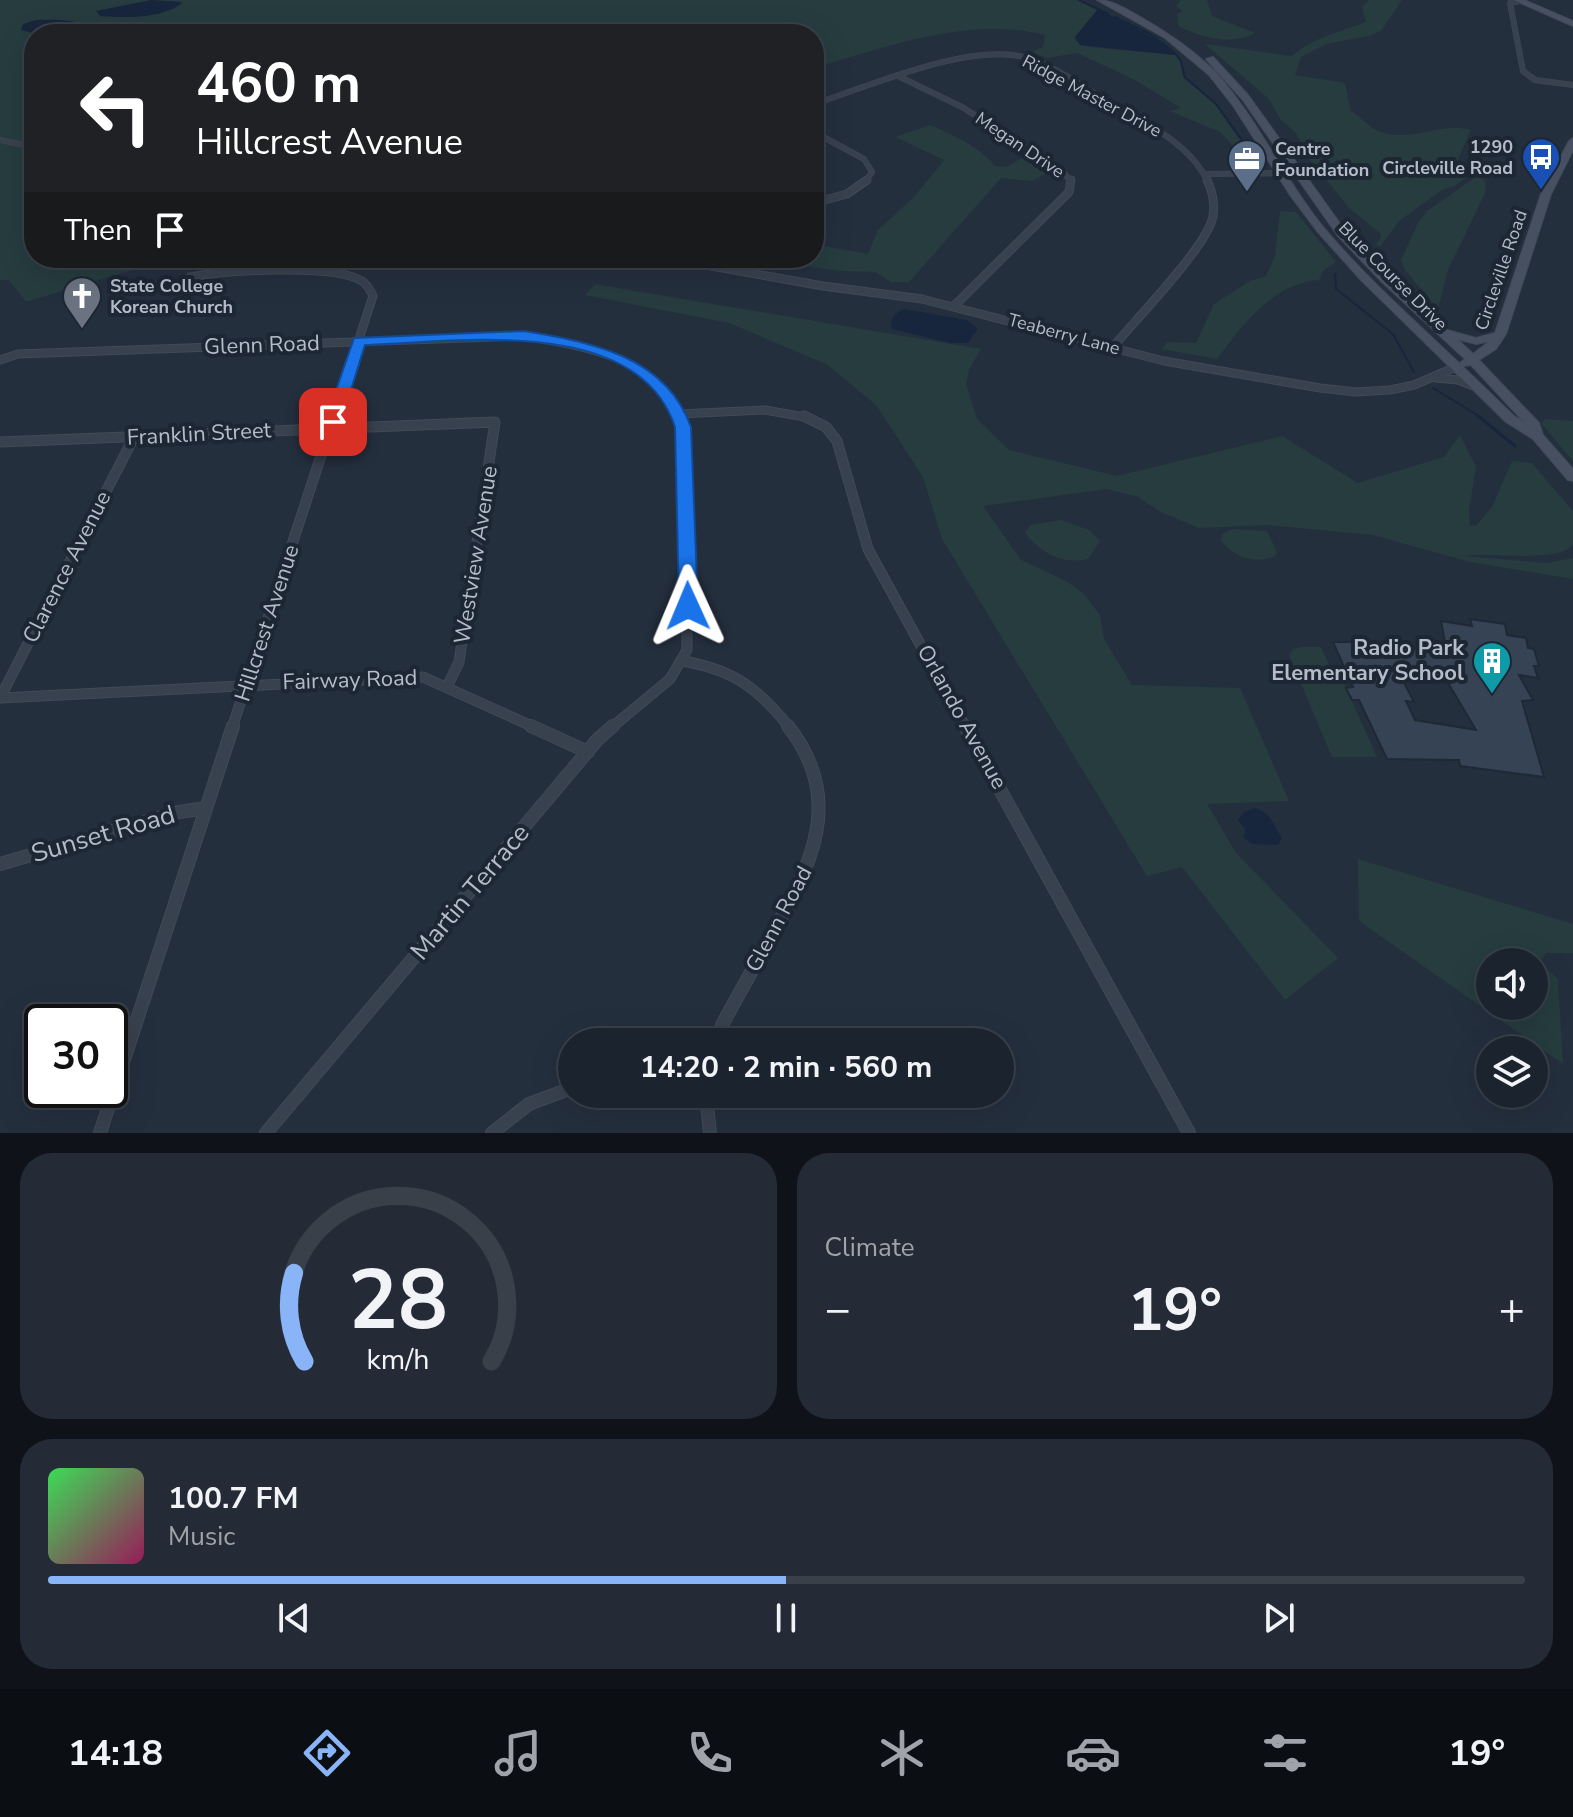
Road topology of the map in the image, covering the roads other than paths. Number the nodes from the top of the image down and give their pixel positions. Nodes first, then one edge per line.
1 (1101, 0) edge
2 (1115, 0) edge
3 (1519, 0) edge
4 (1573, 24) edge
5 (900, 77) junction
6 (1573, 85) edge
7 (824, 101) edge
8 (824, 137) edge
9 (0, 140) edge
10 (1573, 141) edge
11 (24, 145) edge
12 (1282, 173) junction
13 (1204, 174) junction
14 (824, 201) edge
15 (722, 268) edge
16 (190, 277) dead end
17 (955, 305) junction
18 (1439, 329) junction
19 (1500, 334) junction
20 (359, 341) junction
21 (1112, 348) junction
22 (2, 359) edge
23 (1473, 360) junction
24 (1458, 366) junction
25 (1429, 379) junction
26 (1482, 390) junction
27 (679, 414) junction
28 (495, 422) joint
29 (330, 428) junction
30 (1537, 436) junction
31 (134, 437) junction
32 (0, 442) edge
33 (1573, 477) edge
34 (683, 661) junction
35 (247, 684) junction
36 (447, 687) junction
37 (0, 698) edge
38 (588, 752) junction
39 (206, 808) junction
40 (0, 864) edge
41 (721, 1028) edge
42 (558, 1091) edge
43 (707, 1108) edge
44 (100, 1133) edge
45 (266, 1133) edge
46 (492, 1133) edge
47 (710, 1133) edge
48 (1189, 1133) edge

1 - 12 main road, Blue Course Drive
2 - 18 main road, Blue Course Drive
3 - 4 main road
3 - 6 street
5 - 7 street
5 - 13 street, Ridge Master Drive
5 - 17 street, Megan Drive
8 - 14 street
9 - 11 street
10 - 19 main road, Circleville Road
12 - 13 street
12 - 24 main road, Blue Course Drive
13 - 21 street
15 - 17 street, Teaberry Lane
16 - 20 street, Hillcrest Avenue
17 - 21 street, Teaberry Lane
18 - 19 main road
18 - 23 main road, Blue Course Drive
19 - 23 main road, Circleville Road
20 - 22 street, Glenn Road
20 - 27 street, Glenn Road
20 - 29 street, Hillcrest Avenue
21 - 25 street, Teaberry Lane
23 - 24 main road
23 - 30 main road, Blue Course Drive
24 - 25 street, Teaberry Lane
24 - 26 main road, Blue Course Drive
25 - 26 street
26 - 30 main road, Blue Course Drive
27 - 34 street, Glenn Road
27 - 48 street, Orlando Avenue
28 - 29 street, Franklin Street
28 - 36 street, Westview Avenue
29 - 31 street, Franklin Street
29 - 35 street, Hillcrest Avenue
30 - 33 main road, Blue Course Drive
31 - 32 street, Franklin Street
31 - 37 street, Clarence Avenue
34 - 38 street, Martin Terrace
34 - 41 street, Glenn Road
35 - 36 street, Fairway Road
35 - 37 street, Fairway Road
35 - 39 street, Hillcrest Avenue
36 - 38 street, Fairway Road
38 - 45 street, Martin Terrace
39 - 40 street, Sunset Road
39 - 44 street, Hillcrest Avenue
42 - 46 street
43 - 47 street

